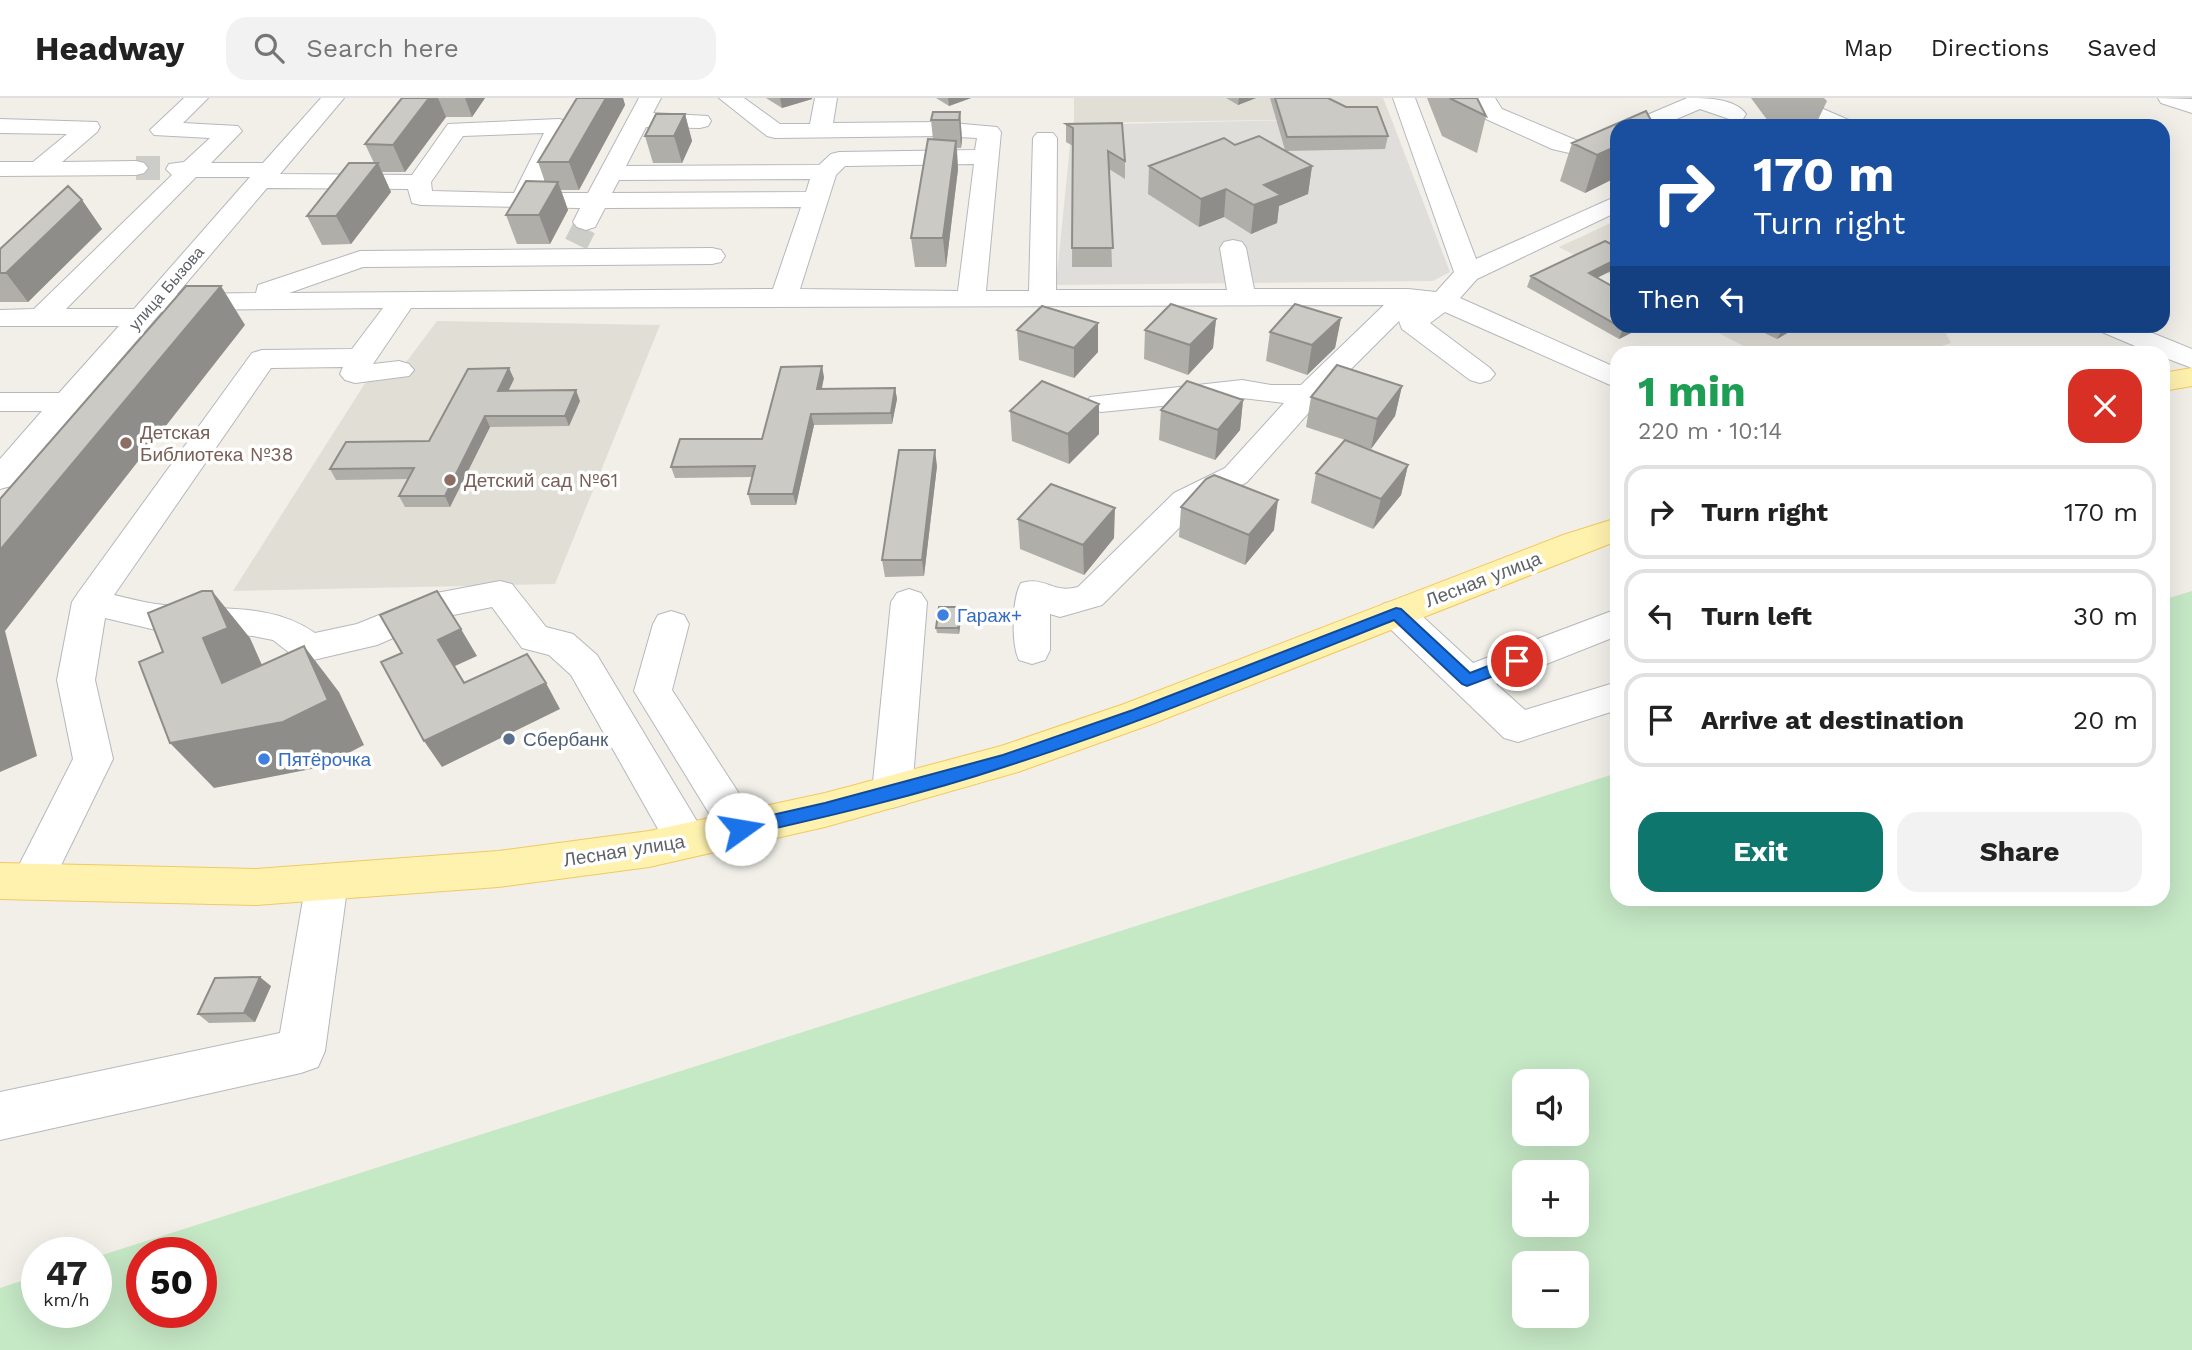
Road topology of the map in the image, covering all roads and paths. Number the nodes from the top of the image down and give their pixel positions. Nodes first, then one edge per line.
1 (197, 98) edge
2 (333, 98) edge
3 (650, 98) edge
4 (730, 98) edge
5 (826, 98) edge
6 (1484, 98) edge
7 (1717, 98) edge
8 (1796, 98) edge
9 (2169, 98) edge
10 (1412, 99) edge
11 (1463, 99) edge
12 (2192, 106) edge
13 (910, 110) dead end
14 (1735, 114) junction
15 (1657, 119) edge
16 (1745, 119) edge
17 (1827, 119) edge
18 (638, 120) junction
19 (701, 121) dead end
20 (0, 126) edge
21 (820, 130) junction
22 (940, 130) junction
23 (1045, 138) dead end
24 (1609, 146) edge
25 (986, 157) junction
26 (136, 168) tunnel mouth
27 (163, 168) tunnel mouth
28 (0, 169) edge
29 (39, 169) junction
30 (190, 170) junction
31 (825, 172) junction
32 (610, 173) junction
33 (265, 176) junction
34 (419, 182) junction
35 (815, 199) junction
36 (522, 201) junction
37 (594, 203) junction
38 (1610, 208) edge
39 (576, 243) junction
40 (1233, 248) dead end
41 (712, 256) dead end
42 (1468, 273) junction
43 (784, 297) junction
44 (1408, 297) junction
45 (1242, 298) junction
46 (971, 299) junction
47 (1042, 299) junction
48 (403, 300) junction
49 (240, 301) junction
50 (1443, 301) junction
51 (148, 309) junction
52 (42, 317) junction
53 (0, 318) edge
54 (2129, 333) edge
55 (2160, 346) edge
56 (2170, 350) edge
57 (360, 358) junction
58 (2192, 359) edge
59 (399, 370) dead end
60 (1480, 374) dead end
61 (1610, 376) edge
62 (2192, 377) edge
63 (2170, 381) edge
64 (1309, 394) junction
65 (0, 402) edge
66 (67, 402) junction
67 (1101, 403) edge
68 (0, 479) edge
69 (1610, 531) edge
70 (90, 601) junction
71 (909, 602) dead end
72 (1396, 613) junction
73 (671, 624) dead end
74 (1610, 625) edge
75 (1032, 650) dead end
76 (1467, 680) junction
77 (1610, 698) edge
78 (892, 792) junction
79 (741, 829) junction
80 (687, 840) junction
81 (16, 881) edge
82 (327, 882) junction
83 (0, 1116) edge

1 - 30 street
2 - 33 street, улица Бызова
3 - 18 street
4 - 21 street
5 - 21 street
6 - 11 street
6 - 24 street
7 - 14 street
8 - 17 street
9 - 12 street
10 - 42 street
13 - 22 street
14 - 15 street
14 - 16 street
18 - 19 street
18 - 32 street
20 - 29 street
21 - 22 street
22 - 25 street
23 - 47 street
25 - 31 street
25 - 46 street
26 - 29 street
27 - 30 street
28 - 29 street
30 - 33 street
30 - 52 street
31 - 32 street
31 - 35 street
32 - 37 street
33 - 34 street
33 - 51 street, улица Бызова
34 - 36 street
34 - 36 street
35 - 37 street
35 - 43 street
36 - 37 street
37 - 39 street
38 - 42 street
39 - 41 street
39 - 49 street
40 - 45 street
42 - 50 street
43 - 46 street
43 - 48 street
44 - 45 street
44 - 50 street
44 - 64 street
45 - 47 street
46 - 47 street
48 - 49 street
48 - 57 street
49 - 51 street
50 - 60 street
50 - 61 street
51 - 52 street
51 - 66 street, улица Бызова
52 - 53 street
54 - 55 street
56 - 58 street
57 - 59 street
57 - 70 street
62 - 63 main road
64 - 67 street
64 - 75 street
65 - 66 street
66 - 68 street, улица Бызова
69 - 72 main road, Лесная улица
70 - 80 street
70 - 81 street
71 - 78 street
72 - 76 street
72 - 78 main road, Лесная улица
73 - 79 street
74 - 76 street
76 - 77 street
78 - 79 main road, Лесная улица
79 - 80 main road, Лесная улица
80 - 82 main road, Лесная улица
81 - 82 main road, Лесная улица
82 - 83 street

